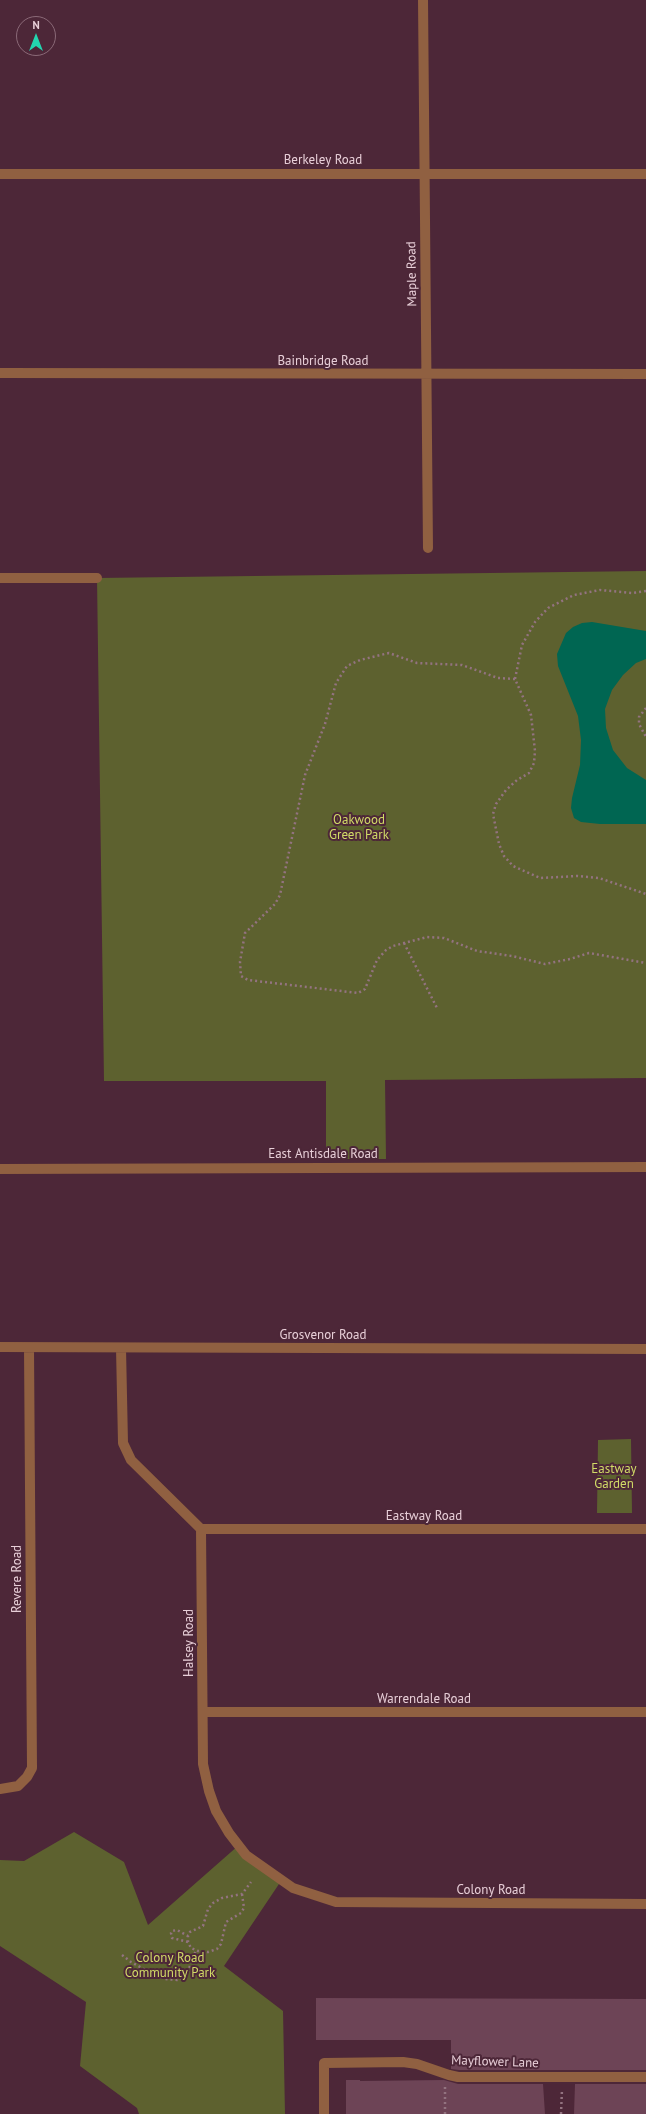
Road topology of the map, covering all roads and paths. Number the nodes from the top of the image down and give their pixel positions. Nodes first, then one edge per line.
1 (423, 0) edge
2 (424, 173) junction
3 (0, 174) edge
4 (646, 174) edge
5 (0, 373) edge
6 (426, 374) junction
7 (646, 374) edge
8 (428, 548) dead end
9 (0, 578) edge
10 (97, 578) dead end
11 (646, 591) edge
12 (515, 679) junction
13 (646, 708) edge
14 (646, 736) edge
15 (646, 894) edge
16 (404, 943) junction
17 (646, 963) edge
18 (437, 1008) dead end
19 (646, 1167) edge
20 (0, 1169) edge
21 (0, 1347) edge
22 (29, 1348) junction
23 (121, 1348) junction
24 (646, 1349) edge
25 (201, 1529) junction
26 (646, 1529) edge
27 (203, 1712) junction
28 (646, 1712) edge
29 (0, 1789) edge
30 (251, 1882) dead end
31 (242, 1894) junction
32 (336, 1902) joint
33 (646, 1904) edge
34 (188, 1936) junction
35 (188, 1942) junction
36 (196, 1950) junction
37 (122, 1955) dead end
38 (445, 2074) junction
39 (562, 2077) junction
40 (646, 2077) edge
41 (324, 2114) edge
42 (445, 2114) edge
43 (561, 2114) edge

1 - 2 street, Maple Road
2 - 3 street, Berkeley Road
2 - 4 street, Berkeley Road
2 - 6 street, Maple Road
5 - 6 street, Bainbridge Road
6 - 7 street, Bainbridge Road
6 - 8 street, Maple Road
9 - 10 street
11 - 12 path
12 - 15 path
12 - 16 path
13 - 14 path
16 - 17 path
16 - 18 path
19 - 20 street, East Antisdale Road
21 - 22 street, Grosvenor Road
22 - 23 street, Grosvenor Road
22 - 29 street, Revere Road
23 - 24 street, Grosvenor Road
23 - 25 street
25 - 26 street, Eastway Road
25 - 27 street, Halsey Road
27 - 28 street, Warrendale Road
27 - 32 street, Halsey Road
30 - 31 path
31 - 34 path
31 - 36 path
32 - 33 street, Colony Road
34 - 35 path
34 - 35 path
35 - 36 path
36 - 37 path
38 - 39 street, Mayflower Lane
38 - 41 street, Mayflower Lane
38 - 42 path
39 - 40 street, Mayflower Lane
39 - 43 path

